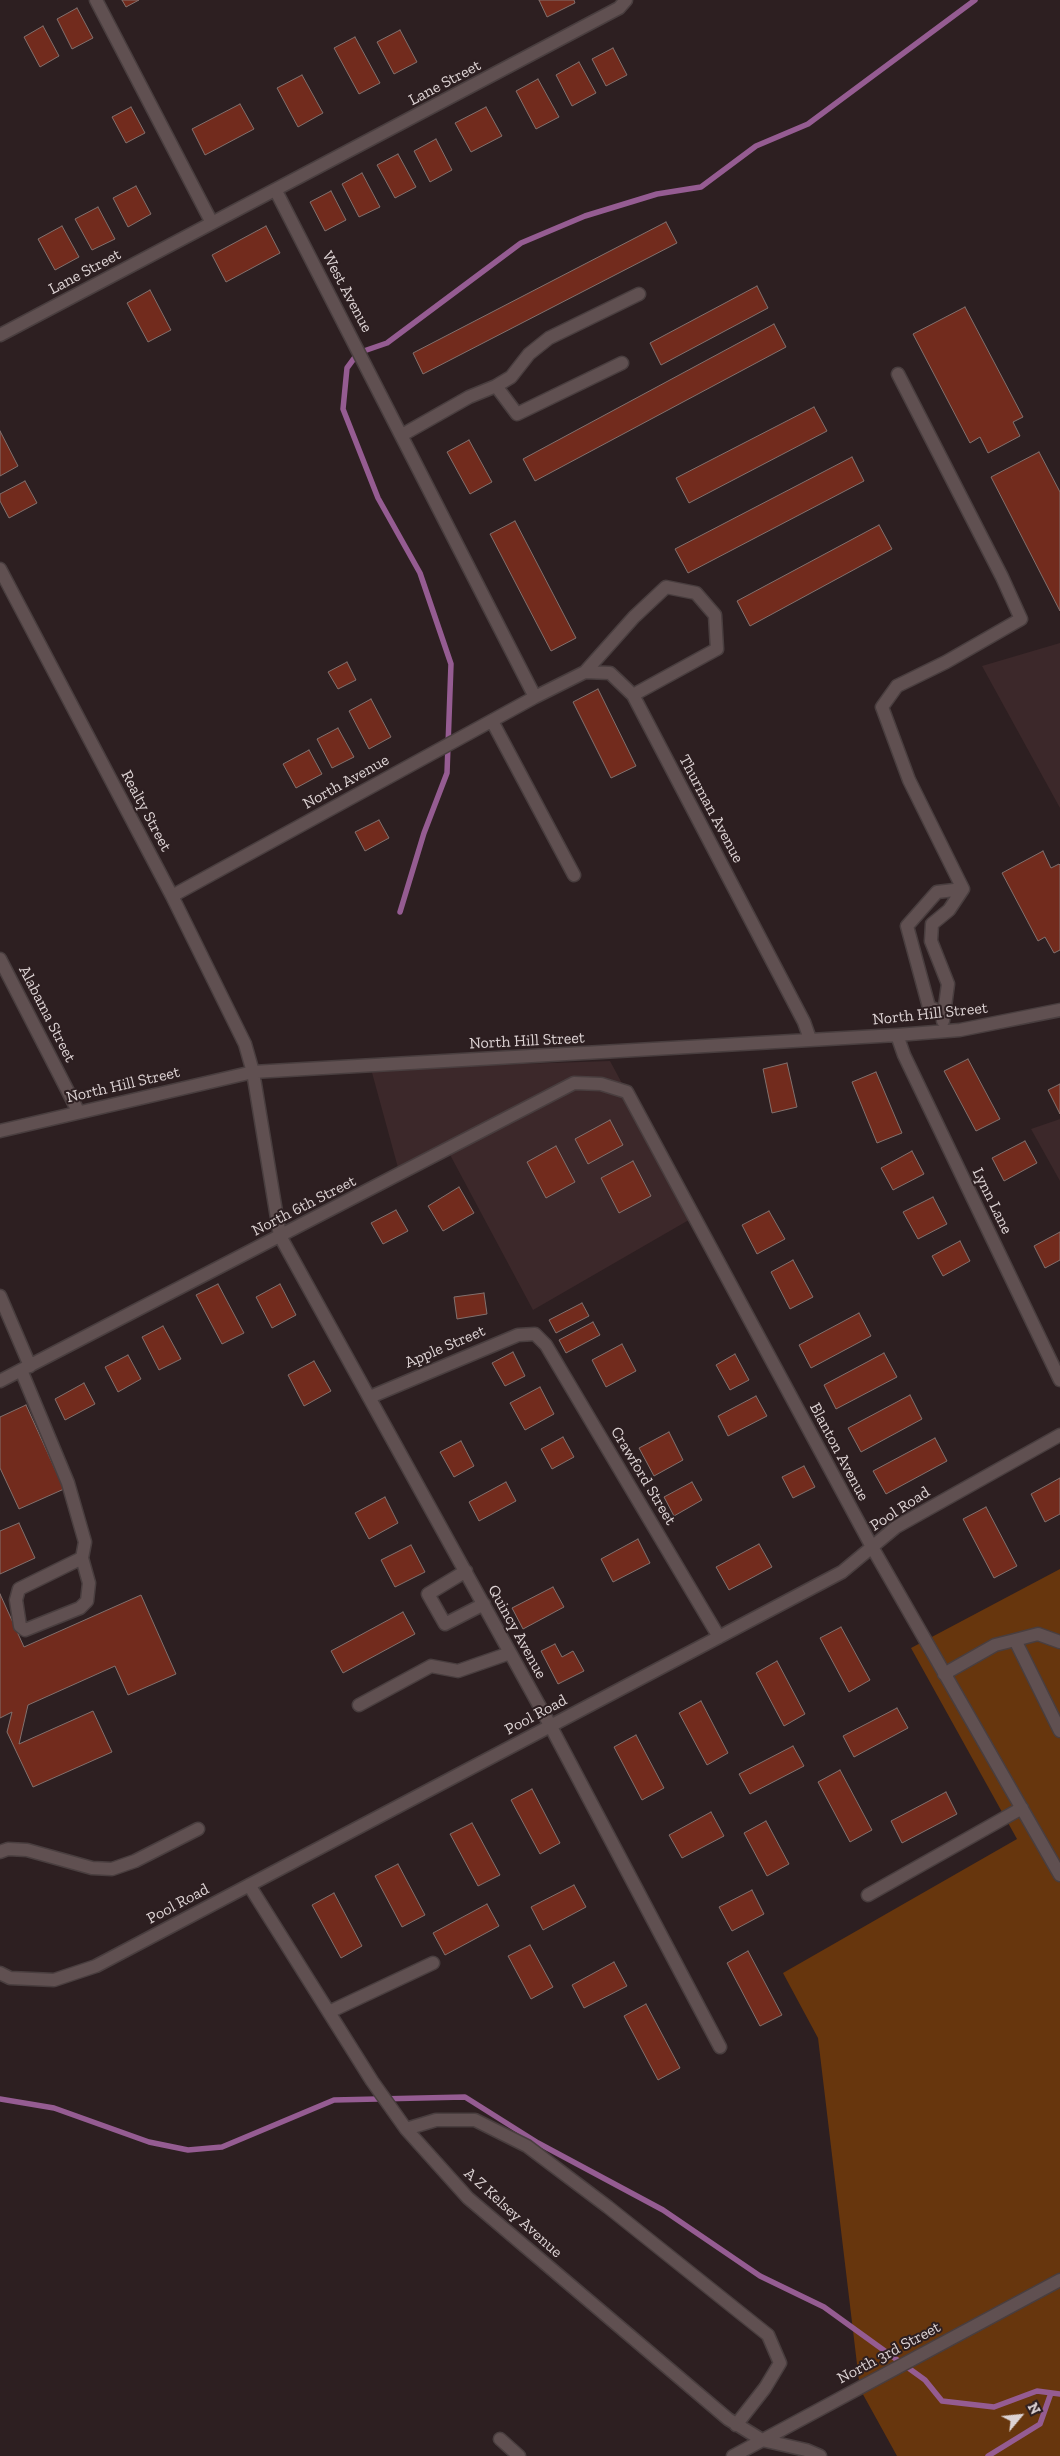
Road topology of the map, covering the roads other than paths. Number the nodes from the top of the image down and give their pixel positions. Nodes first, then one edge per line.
1 (96, 0) edge
2 (626, 0) edge
3 (276, 191) junction
4 (212, 223) junction
5 (639, 294) dead end
6 (0, 335) edge
7 (622, 363) dead end
8 (898, 374) dead end
9 (496, 386) junction
10 (402, 435) junction
11 (0, 569) edge
12 (585, 672) junction
13 (633, 695) junction
14 (535, 697) junction
15 (492, 720) junction
16 (574, 876) dead end
17 (963, 889) junction
18 (172, 896) junction
19 (0, 959) edge
20 (1060, 1010) edge
21 (944, 1013) junction
22 (942, 1032) junction
23 (897, 1036) junction
24 (810, 1039) junction
25 (253, 1072) junction
26 (627, 1092) joint
27 (78, 1111) junction
28 (0, 1131) edge
29 (280, 1236) junction
30 (0, 1296) edge
31 (535, 1334) joint
32 (26, 1368) junction
33 (1060, 1380) edge
34 (0, 1381) edge
35 (370, 1397) junction
36 (1060, 1435) edge
37 (872, 1547) junction
38 (82, 1558) junction
39 (466, 1571) junction
40 (484, 1604) junction
41 (720, 1637) junction
42 (1015, 1640) junction
43 (1060, 1642) edge
44 (510, 1653) junction
45 (944, 1674) junction
46 (359, 1705) dead end
47 (550, 1726) junction
48 (1060, 1731) edge
49 (1022, 1808) junction
50 (198, 1829) dead end
51 (0, 1852) edge
52 (1060, 1875) edge
53 (249, 1885) junction
54 (868, 1895) dead end
55 (433, 1963) dead end
56 (5, 1975) edge
57 (328, 2012) junction
58 (720, 2046) dead end
59 (406, 2129) junction
60 (1060, 2280) edge
61 (736, 2424) junction
62 (500, 2439) dead end
63 (762, 2440) junction
64 (519, 2456) edge
65 (733, 2456) edge
66 (820, 2456) edge

1 - 4 street
2 - 3 street, Lane Street
3 - 4 street
3 - 10 street, West Avenue
4 - 6 street, Lane Street
5 - 9 street
7 - 9 street
8 - 17 street
9 - 10 street
10 - 14 street, West Avenue
11 - 18 street, Realty Street
12 - 13 street, Thurman Avenue
12 - 13 street
12 - 14 street, Thurman Avenue
13 - 24 street, Thurman Avenue
14 - 15 street, North Avenue
15 - 16 street
15 - 18 street, North Avenue
17 - 21 street
17 - 21 street
18 - 25 street, Realty Street
19 - 27 street, Alabama Street
20 - 22 street, North Hill Street
21 - 22 street
22 - 23 street, North Hill Street
23 - 24 street, North Hill Street
23 - 33 street, Lynn Lane
24 - 25 street, North Hill Street
25 - 27 street, North Hill Street
25 - 29 street, Realty Street
26 - 29 street, North 6th Street
26 - 37 street, Blanton Avenue
27 - 28 street, North Hill Street
29 - 32 street, North 6th Street
29 - 35 street, Quincy Avenue
30 - 32 street
31 - 35 street, Apple Street
31 - 41 street, Crawford Street
32 - 34 street, North 6th Street
32 - 38 street
35 - 39 street, Quincy Avenue
36 - 37 street, Pool Road
37 - 41 street, Pool Road
37 - 45 street, Blanton Avenue
38 - 38 street
39 - 40 street, Quincy Avenue
39 - 40 street
40 - 44 street, Quincy Avenue
41 - 47 street, Pool Road
42 - 43 street
42 - 45 street
42 - 48 street
44 - 46 street
44 - 47 street, Quincy Avenue
45 - 49 street, Blanton Avenue
47 - 53 street, Pool Road
47 - 58 street, Quincy Avenue
49 - 52 street, Blanton Avenue
49 - 54 street
50 - 51 street
53 - 56 street, Pool Road
53 - 57 street, A Z Kelsey Avenue
55 - 57 street
57 - 59 street, A Z Kelsey Avenue
59 - 61 street, A Z Kelsey Avenue
59 - 61 street
60 - 63 street, North 3rd Street
61 - 63 street, A Z Kelsey Avenue
62 - 64 street
63 - 65 street, North 3rd Street
63 - 66 street, A Z Kelsey Avenue

